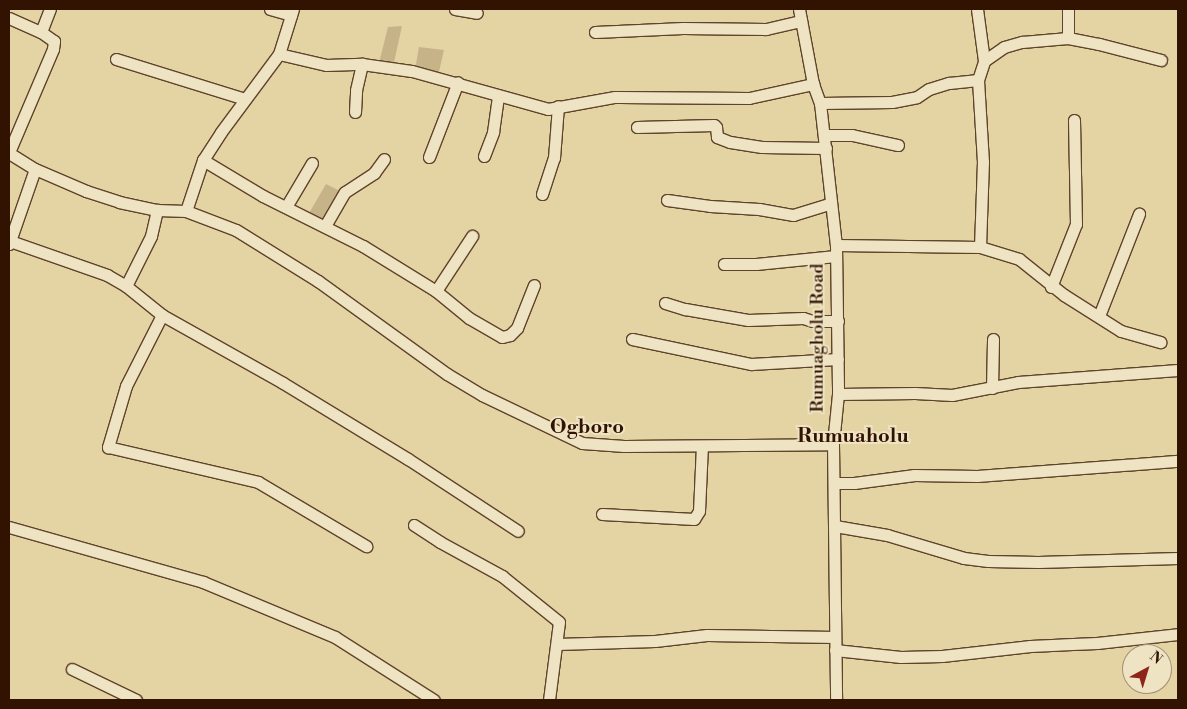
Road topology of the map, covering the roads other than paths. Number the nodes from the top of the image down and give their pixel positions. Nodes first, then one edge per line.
1 (50, 9) edge
2 (270, 9) edge
3 (455, 9) edge
4 (977, 9) edge
5 (1068, 9) edge
6 (292, 12) edge
7 (477, 13) dead end
8 (800, 15) edge
9 (9, 18) edge
10 (41, 32) junction
11 (595, 32) dead end
12 (1068, 38) junction
13 (279, 54) junction
14 (116, 59) dead end
15 (1161, 60) dead end
16 (984, 61) junction
17 (362, 64) junction
18 (978, 80) junction
19 (458, 82) junction
20 (813, 84) junction
21 (498, 95) junction
22 (245, 99) junction
23 (820, 103) junction
24 (558, 106) junction
25 (355, 112) dead end
26 (1074, 120) dead end
27 (637, 127) dead end
28 (824, 135) junction
29 (898, 145) dead end
30 (826, 148) junction
31 (9, 152) edge
32 (484, 156) dead end
33 (429, 157) dead end
34 (384, 159) dead end
35 (203, 160) junction
36 (312, 163) dead end
37 (35, 169) junction
38 (542, 194) dead end
39 (667, 200) dead end
40 (830, 204) junction
41 (286, 207) junction
42 (157, 210) junction
43 (186, 212) junction
44 (1139, 214) dead end
45 (325, 226) junction
46 (472, 236) dead end
47 (9, 242) edge
48 (980, 246) junction
49 (836, 250) junction
50 (724, 264) dead end
51 (534, 285) dead end
52 (126, 286) junction
53 (1052, 286) junction
54 (436, 291) junction
55 (665, 303) dead end
56 (162, 315) junction
57 (1099, 316) junction
58 (838, 322) junction
59 (632, 339) dead end
60 (993, 339) dead end
61 (1160, 342) dead end
62 (838, 359) junction
63 (1178, 370) edge
64 (992, 388) junction
65 (838, 394) junction
66 (833, 444) junction
67 (702, 446) junction
68 (1178, 461) edge
69 (834, 483) junction
70 (602, 514) dead end
71 (414, 525) dead end
72 (835, 526) junction
73 (9, 528) edge
74 (518, 531) dead end
75 (366, 546) dead end
76 (1178, 558) edge
77 (1178, 634) edge
78 (835, 637) junction
79 (558, 644) junction
80 (835, 650) junction
81 (72, 669) dead end
82 (136, 700) edge
83 (434, 700) edge
84 (549, 700) edge
85 (836, 700) edge

1 - 10 street
2 - 6 street
3 - 7 street
4 - 16 street
5 - 12 street
6 - 13 street
8 - 11 street
8 - 20 street, Rumuagholu Road
9 - 10 street
10 - 31 street
12 - 15 street
12 - 16 street
13 - 17 street
13 - 22 street
14 - 22 street
16 - 18 street
17 - 19 street
17 - 25 street
18 - 23 street
18 - 48 street
19 - 21 street
19 - 33 street
20 - 23 street, Rumuagholu Road
20 - 24 street
21 - 24 street
21 - 32 street
22 - 35 street
23 - 28 street, Rumuagholu Road
24 - 38 street
26 - 53 street
27 - 30 street
28 - 29 street
28 - 30 street, Rumuagholu Road
30 - 40 street, Rumuagholu Road
31 - 37 street
34 - 45 street
35 - 41 street
35 - 43 street
36 - 41 street
37 - 42 street
37 - 47 street
39 - 40 street
40 - 49 street, Rumuagholu Road
41 - 45 street
42 - 43 street
42 - 52 street
43 - 67 street
44 - 57 street
45 - 54 street
46 - 54 street
47 - 52 street
48 - 49 street
48 - 53 street
49 - 50 street
49 - 58 street, Rumuagholu Road
51 - 54 street
52 - 56 street
53 - 57 street
55 - 58 street
56 - 74 street
56 - 75 street
57 - 61 street
58 - 62 street, Rumuagholu Road
59 - 62 street
60 - 64 street
62 - 65 street, Rumuagholu Road
63 - 64 street
64 - 65 street
65 - 66 street, Rumuagholu Road
66 - 67 street
66 - 69 street, Rumuagholu Road
67 - 70 street
68 - 69 street
69 - 72 street, Rumuagholu Road
71 - 79 street
72 - 76 street
72 - 78 street, Rumuagholu Road
73 - 83 street
77 - 80 street
78 - 79 street
78 - 80 street, Rumuagholu Road
79 - 84 street
80 - 85 street, Rumuagholu Road
81 - 82 street

